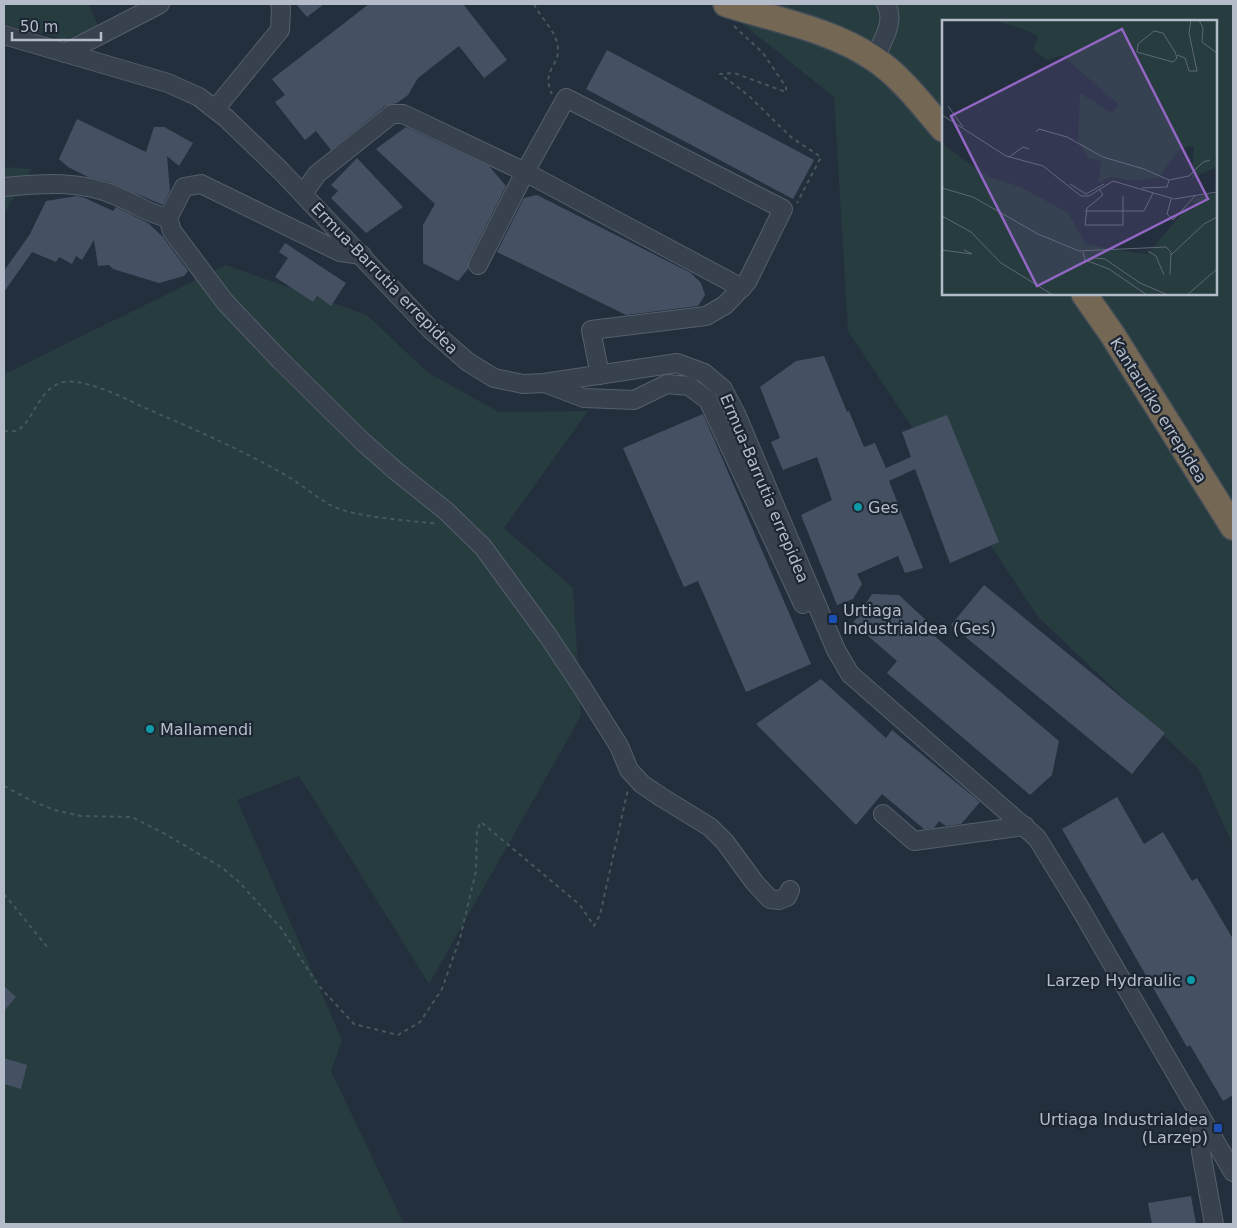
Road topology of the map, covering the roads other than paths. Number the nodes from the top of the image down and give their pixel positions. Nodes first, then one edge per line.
1 (160, 4) edge
2 (280, 4) edge
3 (886, 4) edge
4 (728, 14) edge
5 (4, 35) edge
6 (65, 53) junction
7 (874, 59) junction
8 (215, 109) junction
9 (942, 128) edge
10 (525, 172) junction
11 (4, 187) edge
12 (303, 194) junction
13 (168, 218) junction
14 (362, 256) junction
15 (478, 265) dead end
16 (742, 288) junction
17 (1085, 295) edge
18 (600, 375) junction
19 (544, 383) junction
20 (1233, 527) edge
21 (836, 650) junction
22 (883, 814) dead end
23 (1025, 826) junction
24 (790, 890) dead end
25 (1199, 1114) junction
26 (1233, 1172) edge
27 (1214, 1224) edge

1 - 6 street
2 - 8 street
3 - 7 street
4 - 7 highway
5 - 6 street, Ermua-Barrutia errepidea
6 - 8 street, Ermua-Barrutia errepidea
7 - 9 highway
8 - 12 street, Ermua-Barrutia errepidea
10 - 12 street
10 - 15 street
10 - 16 street
10 - 16 street
11 - 13 street
12 - 14 street, Ermua-Barrutia errepidea
13 - 14 street
13 - 24 street
14 - 19 street, Ermua-Barrutia errepidea
16 - 18 street
17 - 20 highway, Kantauriko errepidea
18 - 19 street, Ermua-Barrutia errepidea
18 - 21 street, Ermua-Barrutia errepidea
19 - 21 street
21 - 23 street, Ermua-Barrutia errepidea
22 - 23 street
23 - 25 street, Ermua-Barrutia errepidea
25 - 26 street, Ermua-Barrutia errepidea
25 - 27 street

